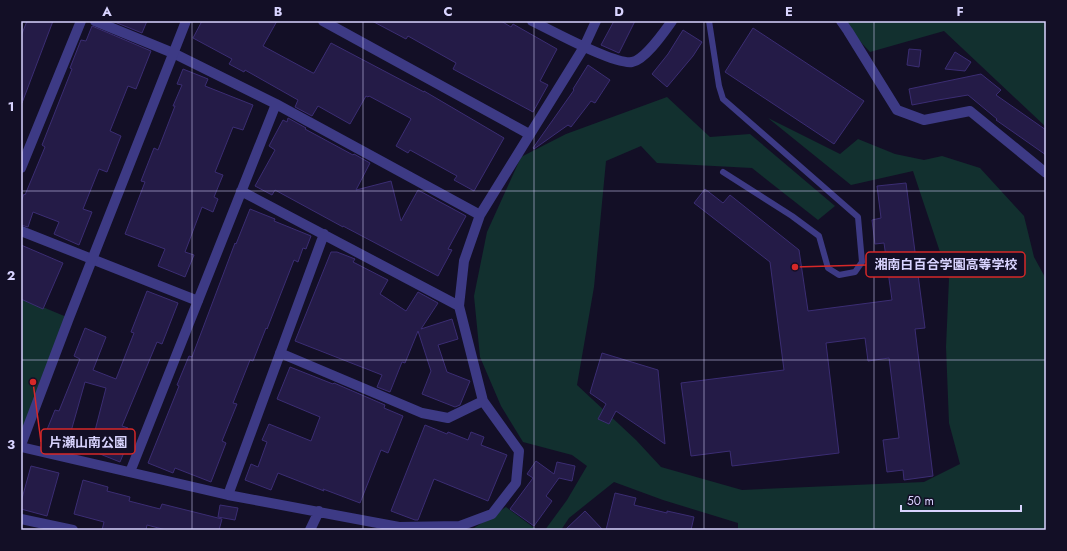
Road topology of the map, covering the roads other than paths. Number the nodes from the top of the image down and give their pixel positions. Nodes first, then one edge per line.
1 (81, 21) edge
2 (95, 21) edge
3 (186, 21) edge
4 (323, 21) edge
5 (532, 21) edge
6 (596, 21) edge
7 (672, 21) edge
8 (709, 21) edge
9 (841, 21) edge
10 (584, 47) junction
11 (174, 53) junction
12 (276, 104) junction
13 (529, 134) junction
14 (21, 168) edge
15 (722, 172) dead end
16 (1046, 173) edge
17 (241, 191) junction
18 (480, 215) junction
19 (21, 231) edge
20 (324, 234) junction
21 (92, 259) junction
22 (198, 301) junction
23 (459, 306) junction
24 (280, 353) junction
25 (483, 401) junction
26 (21, 446) edge
27 (130, 472) junction
28 (228, 495) junction
29 (319, 512) junction
30 (21, 519) edge
31 (73, 530) edge
32 (310, 530) edge

1 - 14 street
2 - 11 street
3 - 11 street
4 - 13 street
5 - 10 street
6 - 10 street
7 - 10 street
8 - 15 lane
9 - 16 street
10 - 13 street
11 - 12 street
11 - 21 street
12 - 17 street
12 - 18 street
13 - 18 street
17 - 20 street
17 - 22 street
18 - 23 street
19 - 21 street
20 - 23 street
20 - 24 street
21 - 22 street
21 - 26 street
22 - 27 street
23 - 25 street
24 - 25 street
24 - 28 street
25 - 29 street
26 - 27 street
27 - 28 street
28 - 29 street
29 - 32 street
30 - 31 street

